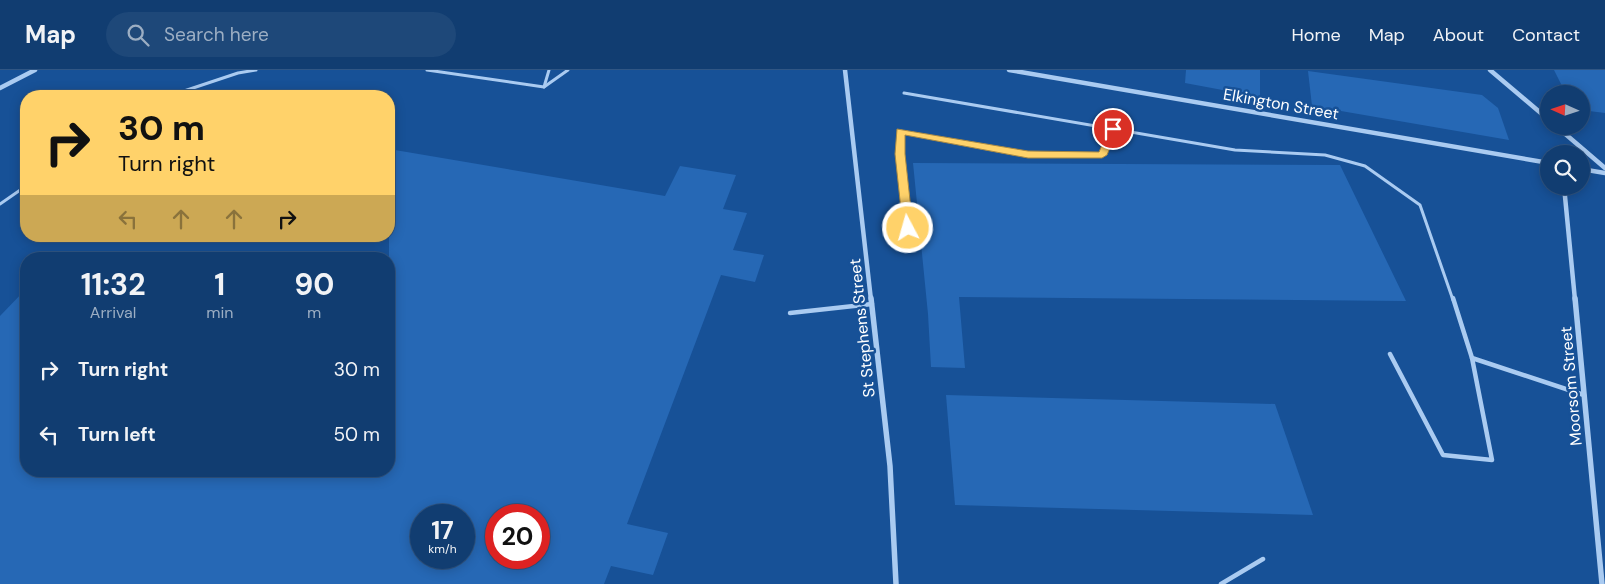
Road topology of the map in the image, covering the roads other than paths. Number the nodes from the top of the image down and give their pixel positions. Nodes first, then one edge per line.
1 (35, 70) edge
2 (256, 70) edge
3 (427, 70) edge
4 (548, 70) edge
5 (568, 70) edge
6 (845, 70) edge
7 (1009, 70) edge
8 (1490, 70) edge
9 (544, 87) junction
10 (0, 88) edge
11 (187, 90) edge
12 (904, 93) dead end
13 (1540, 112) edge
14 (1113, 129) junction
15 (1566, 135) edge
16 (1540, 161) edge
17 (1605, 168) edge
18 (1590, 170) edge
19 (1605, 173) edge
20 (20, 190) edge
21 (1565, 195) edge
22 (0, 204) edge
23 (908, 228) dead end
24 (872, 304) junction
25 (790, 313) dead end
26 (1390, 354) dead end
27 (1472, 358) junction
28 (1584, 395) junction
29 (1263, 559) dead end
30 (896, 584) edge
31 (1221, 584) edge
32 (1602, 584) edge

1 - 10 street
2 - 11 lane
3 - 9 lane
4 - 9 lane
5 - 9 lane
6 - 24 street, St Stephens Street
7 - 16 street, Elkington Street
8 - 13 street
12 - 14 lane
14 - 23 lane
14 - 27 lane
15 - 17 street
18 - 19 street
20 - 22 lane
21 - 28 street, Moorsom Street
24 - 25 lane
24 - 30 street, St Stephens Street
26 - 27 lane
27 - 28 lane
28 - 32 street, Moorsom Street
29 - 31 lane

